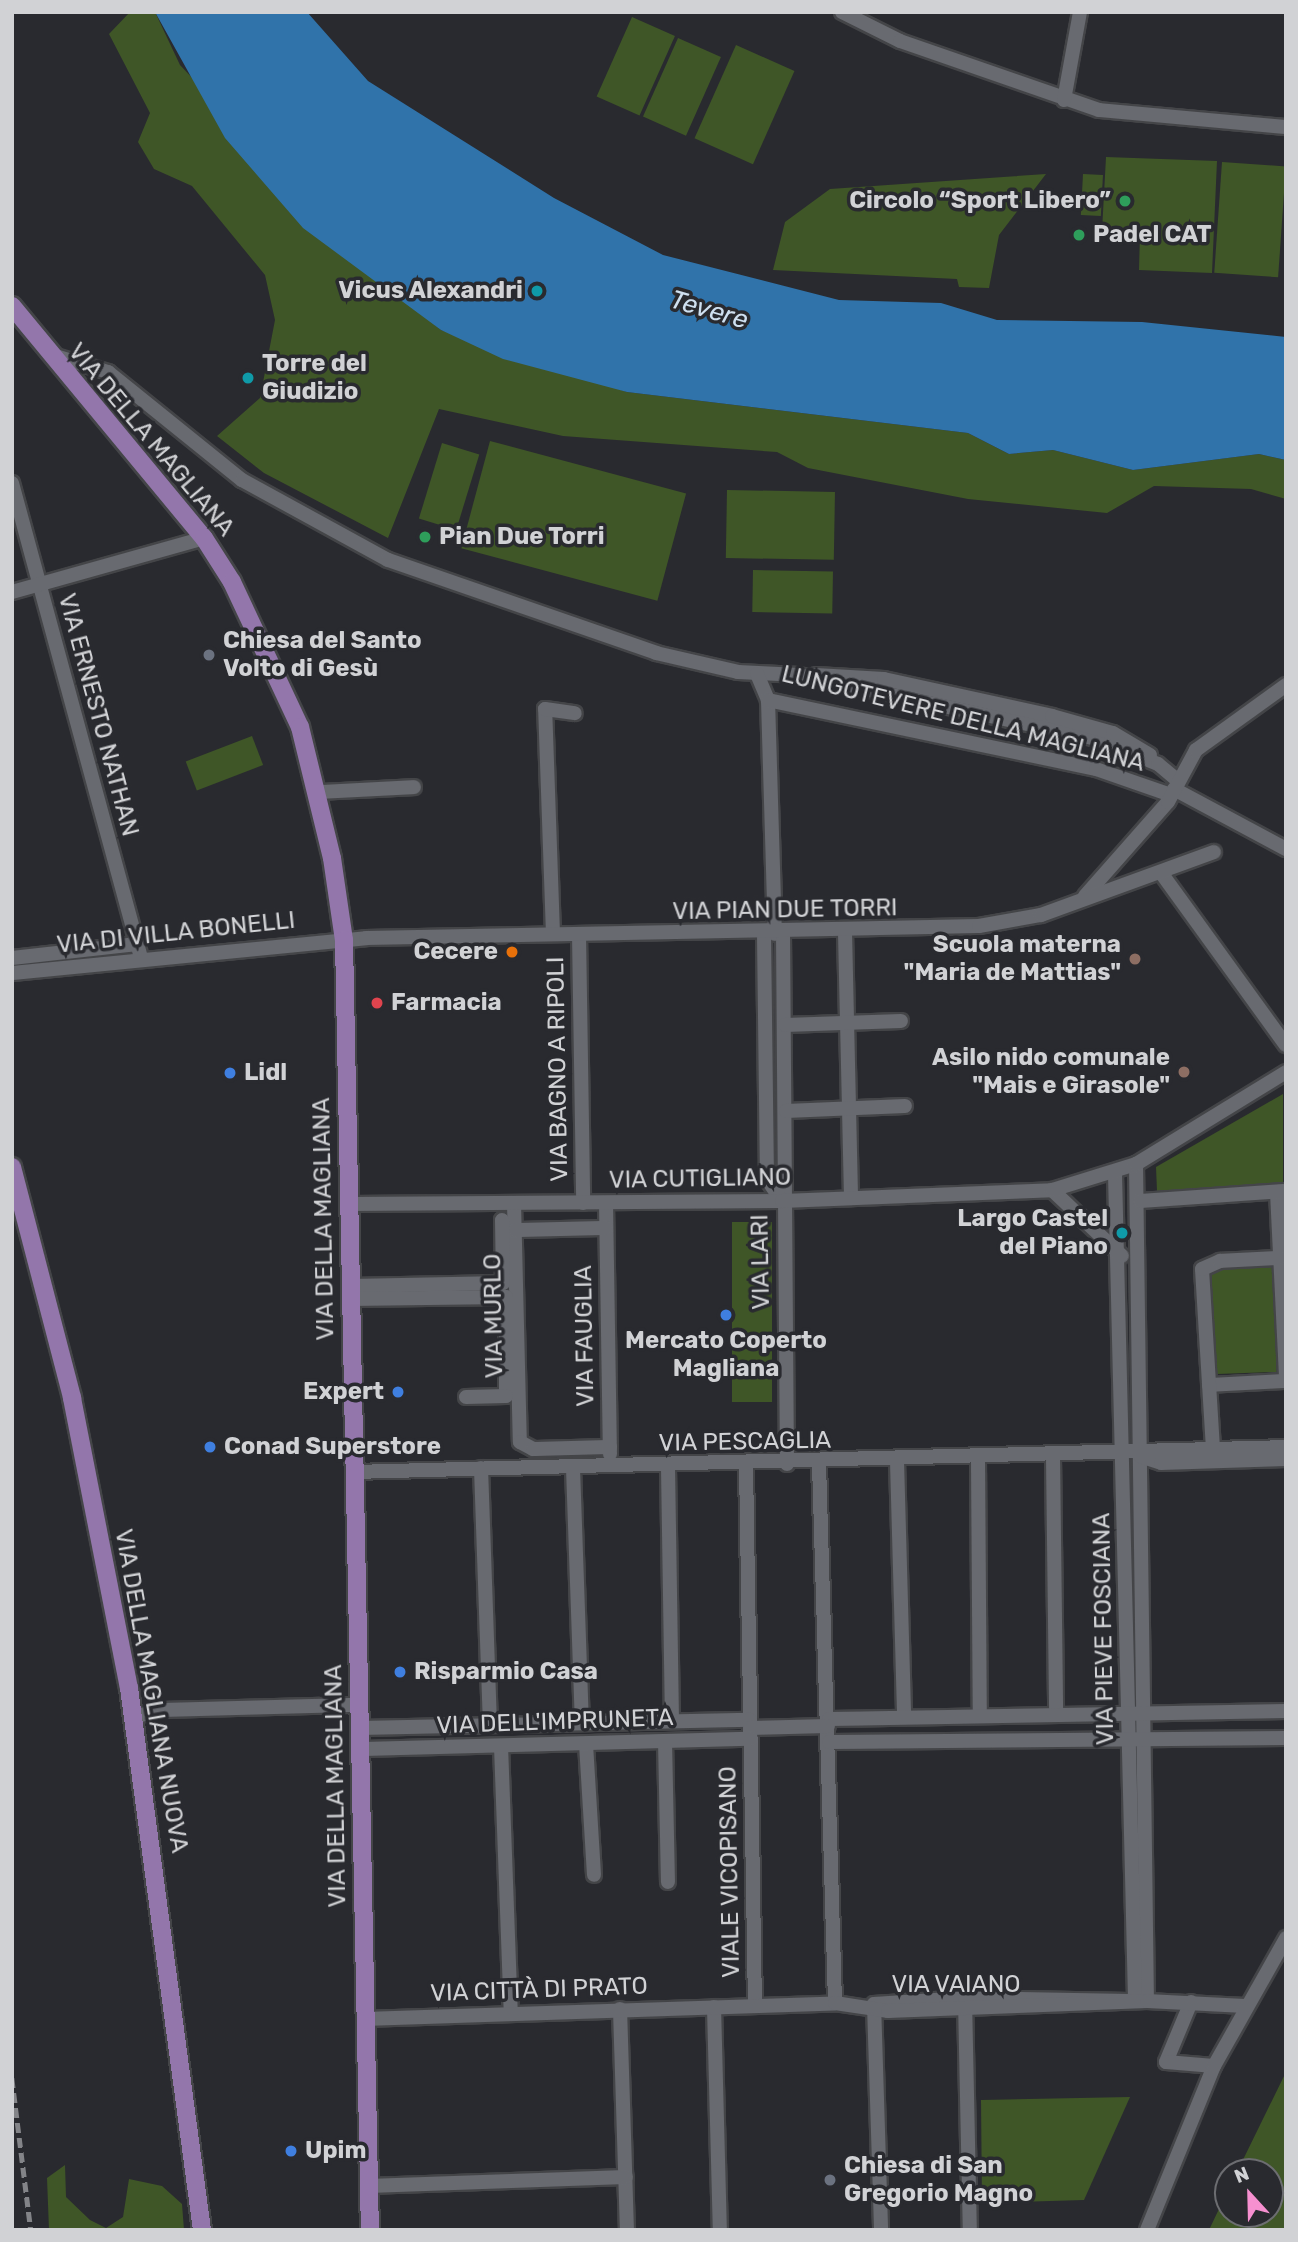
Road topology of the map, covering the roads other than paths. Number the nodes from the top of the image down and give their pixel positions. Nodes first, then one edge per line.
1 (842, 12) edge
2 (1080, 12) edge
3 (1064, 100) junction
4 (1286, 127) edge
5 (12, 306) edge
6 (48, 354) junction
7 (12, 483) edge
8 (204, 538) junction
9 (39, 585) junction
10 (12, 592) edge
11 (757, 674) junction
12 (1286, 685) edge
13 (768, 700) junction
14 (575, 712) dead end
15 (414, 787) dead end
16 (1174, 788) junction
17 (320, 793) junction
18 (1286, 849) edge
19 (1214, 852) dead end
20 (1163, 874) junction
21 (1084, 897) junction
22 (845, 932) junction
23 (553, 934) junction
24 (579, 934) junction
25 (774, 934) junction
26 (344, 940) junction
27 (137, 944) junction
28 (12, 958) edge
29 (141, 960) junction
30 (12, 973) edge
31 (901, 1021) dead end
32 (846, 1023) junction
33 (785, 1025) junction
34 (1286, 1045) edge
35 (1286, 1072) edge
36 (905, 1106) dead end
37 (849, 1108) junction
38 (786, 1111) junction
39 (1136, 1164) junction
40 (12, 1167) edge
41 (1115, 1174) junction
42 (1052, 1190) junction
43 (1281, 1191) edge
44 (851, 1198) junction
45 (782, 1201) junction
46 (1140, 1201) junction
47 (514, 1203) junction
48 (583, 1203) junction
49 (606, 1203) junction
50 (349, 1204) junction
51 (502, 1220) dead end
52 (606, 1228) junction
53 (515, 1230) junction
54 (1122, 1256) junction
55 (1280, 1258) junction
56 (350, 1292) junction
57 (1286, 1374) edge
58 (1286, 1381) edge
59 (1209, 1385) junction
60 (466, 1397) dead end
61 (610, 1447) junction
62 (1286, 1447) edge
63 (1213, 1449) junction
64 (1123, 1455) junction
65 (1139, 1455) junction
66 (1053, 1457) junction
67 (978, 1459) junction
68 (1286, 1459) edge
69 (897, 1461) junction
70 (819, 1463) junction
71 (746, 1464) junction
72 (787, 1464) junction
73 (610, 1467) junction
74 (668, 1467) junction
75 (481, 1468) junction
76 (573, 1468) junction
77 (353, 1472) junction
78 (359, 1705) junction
79 (1286, 1711) edge
80 (1135, 1713) junction
81 (1056, 1715) junction
82 (980, 1716) junction
83 (134, 1717) junction
84 (904, 1717) junction
85 (672, 1720) junction
86 (829, 1722) junction
87 (582, 1723) junction
88 (490, 1725) junction
89 (360, 1728) junction
90 (750, 1729) junction
91 (1286, 1738) edge
92 (1136, 1740) junction
93 (665, 1741) junction
94 (829, 1742) junction
95 (586, 1744) junction
96 (501, 1746) junction
97 (361, 1749) junction
98 (594, 1875) dead end
99 (668, 1882) dead end
100 (1286, 1938) edge
101 (1137, 2001) junction
102 (1191, 2002) junction
103 (835, 2003) junction
104 (874, 2004) junction
105 (966, 2004) junction
106 (755, 2005) junction
107 (1245, 2006) junction
108 (714, 2007) junction
109 (620, 2009) junction
110 (511, 2014) junction
111 (365, 2019) junction
112 (1214, 2066) junction
113 (626, 2178) junction
114 (368, 2186) junction
115 (202, 2230) edge
116 (370, 2230) edge
117 (627, 2230) edge
118 (720, 2230) edge
119 (881, 2230) edge
120 (970, 2230) edge
121 (1147, 2230) edge

1 - 3 street
2 - 3 street
3 - 4 street
5 - 6 main road, VIA DELLA MAGLIANA
6 - 8 main road, VIA DELLA MAGLIANA
6 - 11 street, LUNGOTEVERE DELLA MAGLIANA
7 - 9 street, VIA ERNESTO NATHAN
8 - 9 street
8 - 17 main road, VIA DELLA MAGLIANA
9 - 10 street
9 - 27 street, VIA ERNESTO NATHAN
11 - 13 street, LUNGOTEVERE DELLA MAGLIANA
11 - 16 street, LUNGOTEVERE DELLA MAGLIANA
12 - 16 street
13 - 16 street, LUNGOTEVERE DELLA MAGLIANA
13 - 25 street
14 - 23 street
15 - 17 street
16 - 18 street, LUNGOTEVERE DELLA MAGLIANA
16 - 21 street
17 - 26 main road, VIA DELLA MAGLIANA
19 - 20 street, VIA PIAN DUE TORRI
20 - 21 street, VIA PIAN DUE TORRI
20 - 34 street
21 - 22 street, VIA PIAN DUE TORRI
22 - 25 street, VIA PIAN DUE TORRI
22 - 32 street
23 - 24 street, VIA PIAN DUE TORRI
23 - 26 street, VIA PIAN DUE TORRI
24 - 25 street, VIA PIAN DUE TORRI
24 - 48 street, VIA BAGNO A RIPOLI
25 - 33 street, VIA LARI
25 - 45 street
26 - 29 street, VIA DI VILLA BONELLI
26 - 50 main road, VIA DELLA MAGLIANA
27 - 28 street, VIA DI VILLA BONELLI
27 - 29 street, VIA ERNESTO NATHAN
29 - 30 street, VIA DI VILLA BONELLI
31 - 32 street
32 - 33 street
32 - 37 street
33 - 38 street, VIA LARI
35 - 39 street
36 - 37 street
37 - 38 street
37 - 44 street
38 - 45 street, VIA LARI
39 - 41 street
39 - 46 street
40 - 83 main road, VIA DELLA MAGLIANA NUOVA
41 - 42 street
41 - 54 street
42 - 44 street, VIA CUTIGLIANO
42 - 54 street
43 - 46 street
43 - 55 street
44 - 45 street, VIA CUTIGLIANO
45 - 49 street, VIA CUTIGLIANO
45 - 72 street, VIA LARI
46 - 65 street, VIA PIEVE FOSCIANA
47 - 48 street, VIA CUTIGLIANO
47 - 50 street, VIA CUTIGLIANO
47 - 53 street, VIA MURLO
48 - 49 street, VIA CUTIGLIANO
49 - 52 street, VIA FAUGLIA
50 - 56 main road, VIA DELLA MAGLIANA
51 - 56 street
52 - 53 street
52 - 61 street, VIA FAUGLIA
53 - 61 street, VIA MURLO
54 - 64 street, VIA PIEVE FOSCIANA
55 - 57 street
55 - 59 street
56 - 60 street
56 - 77 main road, VIA DELLA MAGLIANA
58 - 59 street
59 - 63 street
61 - 73 street, VIA FAUGLIA
62 - 63 street, VIA PESCAGLIA
63 - 65 street, VIA PESCAGLIA
64 - 65 street, VIA PESCAGLIA
64 - 66 street, VIA PESCAGLIA
64 - 80 street, VIA PIEVE FOSCIANA
65 - 68 street, VIA PESCAGLIA
65 - 80 street, VIA PIEVE FOSCIANA
66 - 67 street, VIA PESCAGLIA
66 - 81 street
67 - 69 street, VIA PESCAGLIA
67 - 82 street
69 - 70 street, VIA PESCAGLIA
69 - 84 street
70 - 72 street, VIA PESCAGLIA
70 - 86 street
71 - 72 street, VIA PESCAGLIA
71 - 74 street, VIA PESCAGLIA
71 - 90 street, VIALE VICOPISANO
73 - 74 street, VIA PESCAGLIA
73 - 76 street, VIA PESCAGLIA
74 - 85 street
75 - 76 street, VIA PESCAGLIA
75 - 77 street, VIA PESCAGLIA
75 - 88 street
76 - 87 street
77 - 78 main road, VIA DELLA MAGLIANA
78 - 83 street
78 - 89 main road, VIA DELLA MAGLIANA
79 - 80 street, VIA DELL'IMPRUNETA
80 - 81 street, VIA DELL'IMPRUNETA
80 - 92 street, VIA PIEVE FOSCIANA
81 - 82 street, VIA DELL'IMPRUNETA
82 - 84 street, VIA DELL'IMPRUNETA
83 - 115 main road, VIA DELLA MAGLIANA NUOVA
84 - 86 street, VIA DELL'IMPRUNETA
85 - 87 street, VIA DELL'IMPRUNETA
85 - 90 street, VIA DELL'IMPRUNETA
86 - 90 street, VIA DELL'IMPRUNETA
86 - 94 street
87 - 88 street, VIA DELL'IMPRUNETA
88 - 89 street, VIA DELL'IMPRUNETA
89 - 97 main road, VIA DELLA MAGLIANA
90 - 93 street, VIA DELL'IMPRUNETA
90 - 106 street, VIALE VICOPISANO
91 - 92 street
92 - 94 street
92 - 101 street, VIA PIEVE FOSCIANA
93 - 95 street, VIA DELL'IMPRUNETA
93 - 99 street
94 - 103 street
95 - 96 street, VIA DELL'IMPRUNETA
95 - 98 street
96 - 97 street, VIA DELL'IMPRUNETA
96 - 110 street
97 - 111 main road, VIA DELLA MAGLIANA
100 - 107 street
101 - 102 street, VIA VAIANO
101 - 105 street, VIA VAIANO
102 - 107 street, VIA VAIANO
102 - 112 street
103 - 104 street, VIA VAIANO
103 - 106 street, VIA VAIANO
104 - 105 street, VIA VAIANO
104 - 119 street
105 - 120 street
106 - 108 street, VIA CITTÀ DI PRATO
107 - 112 street
108 - 109 street, VIA CITTÀ DI PRATO
108 - 118 street
109 - 110 street, VIA CITTÀ DI PRATO
109 - 113 street
110 - 111 street, VIA CITTÀ DI PRATO
111 - 114 main road, VIA DELLA MAGLIANA
112 - 121 street
113 - 114 street
113 - 117 street
114 - 116 main road, VIA DELLA MAGLIANA

